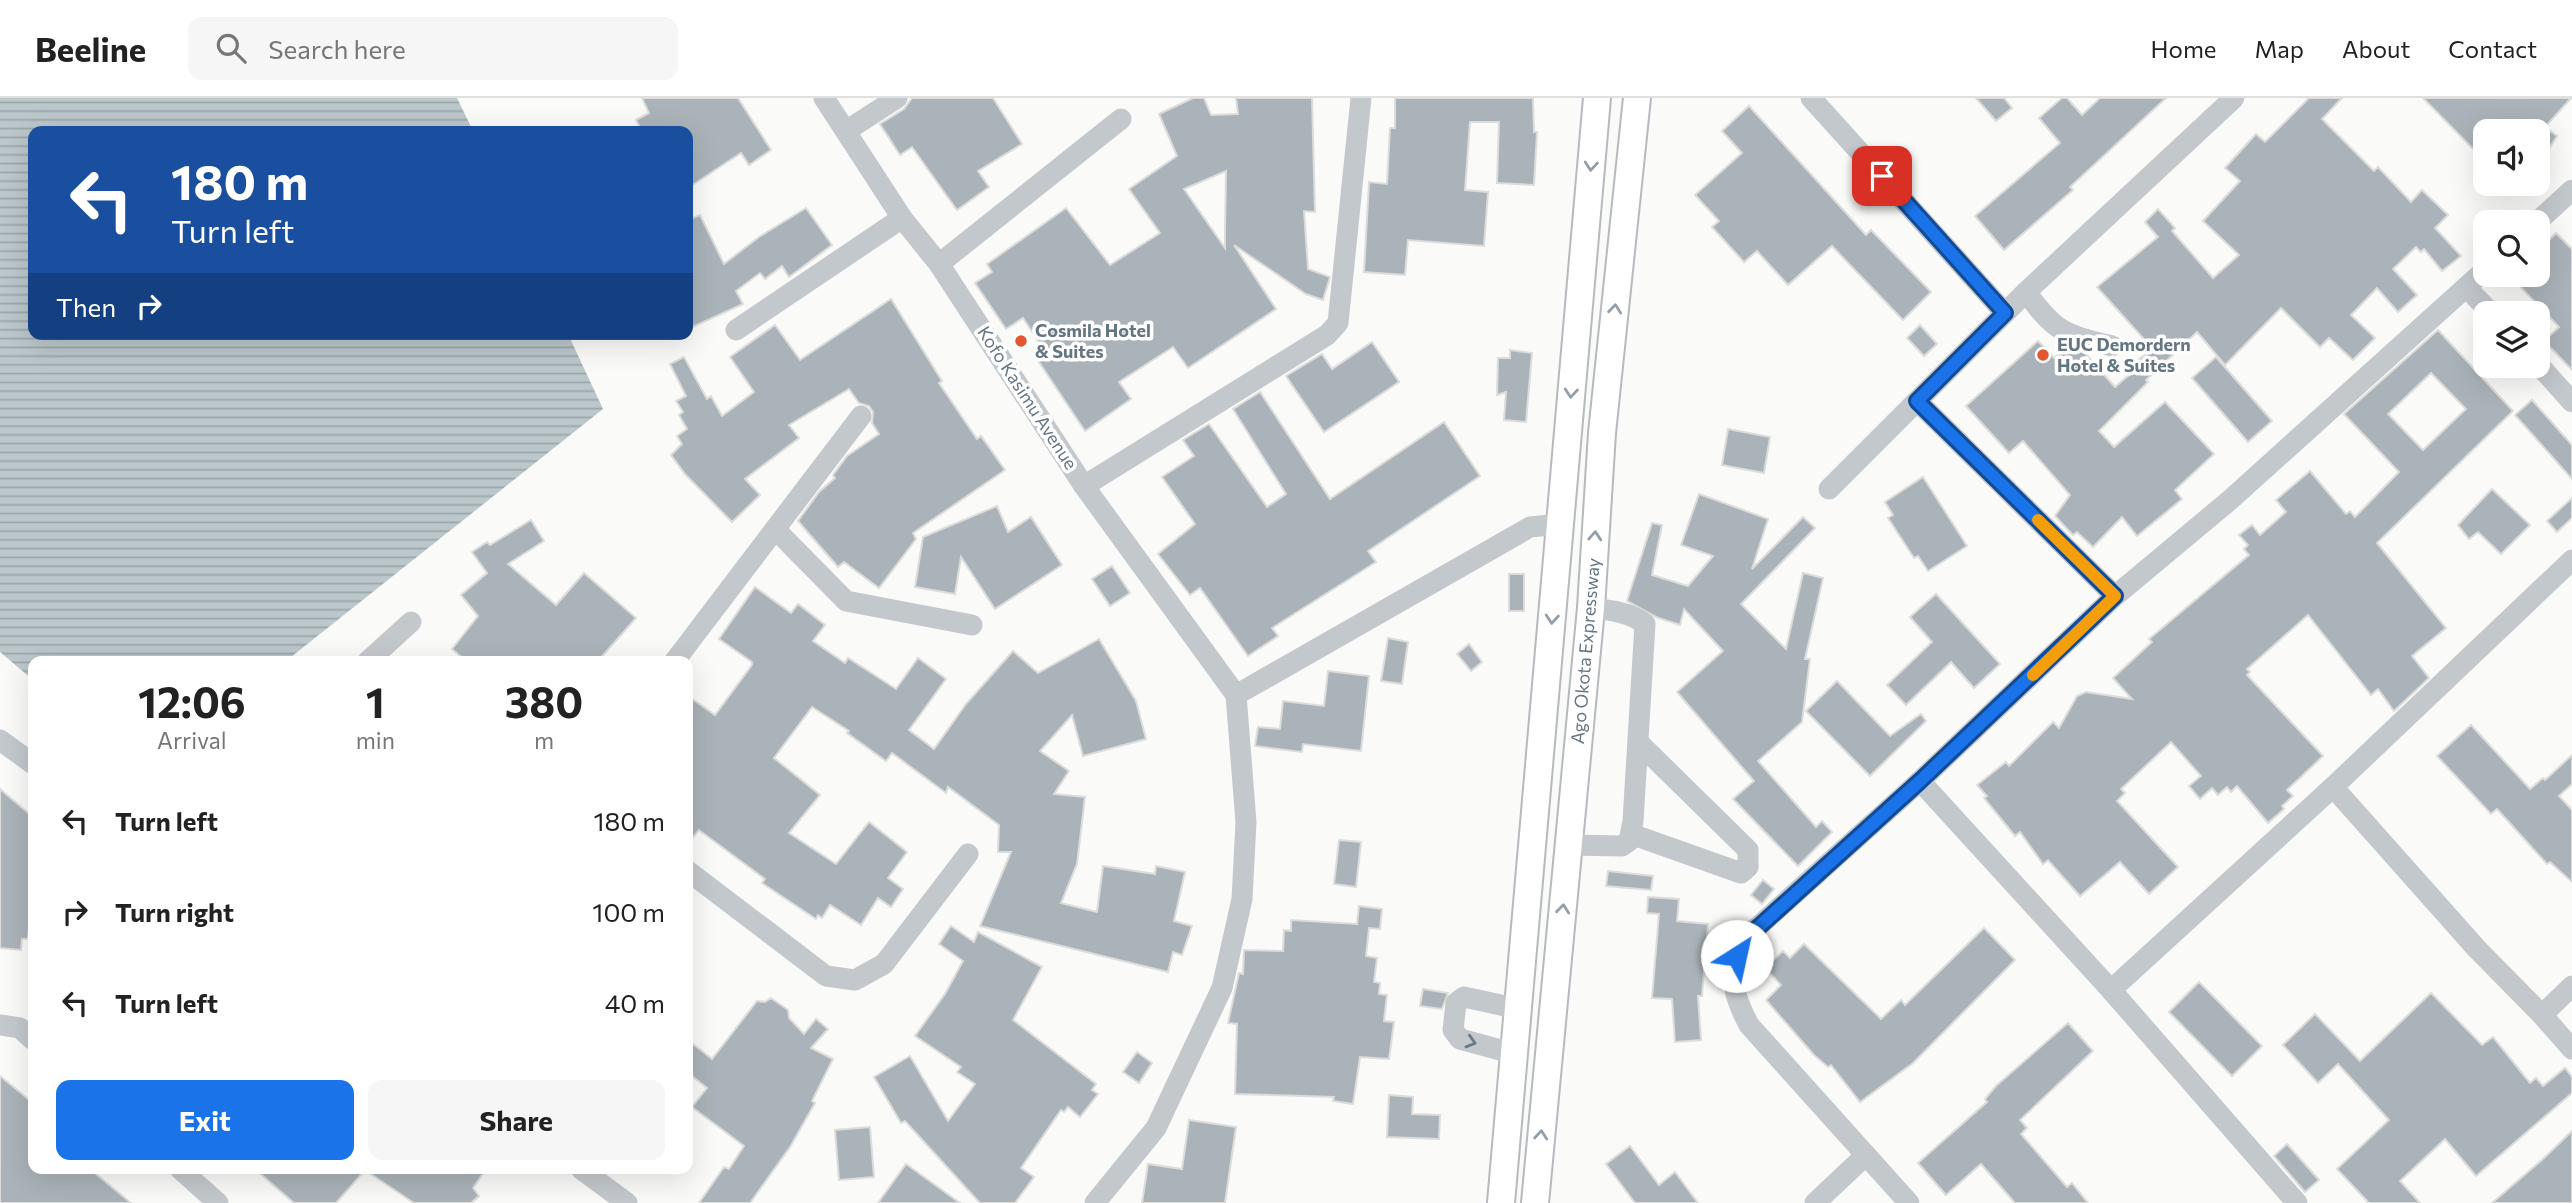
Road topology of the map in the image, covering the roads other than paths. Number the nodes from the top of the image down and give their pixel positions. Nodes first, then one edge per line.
1 (824, 98) edge
2 (897, 98) edge
3 (1361, 98) edge
4 (1597, 98) edge
5 (1637, 98) edge
6 (1811, 98) edge
7 (2232, 99) edge
8 (1121, 119) dead end
9 (846, 131) junction
10 (2572, 190) edge
11 (2550, 210) edge
12 (902, 218) junction
13 (939, 264) junction
14 (2473, 281) edge
15 (2466, 287) junction
16 (2026, 292) junction
17 (2479, 301) edge
18 (2005, 313) junction
19 (736, 330) dead end
20 (2112, 346) dead end
21 (2550, 377) edge
22 (1917, 401) junction
23 (2572, 401) edge
24 (861, 416) dead end
25 (1084, 486) junction
26 (1829, 489) dead end
27 (1560, 524) junction
28 (775, 529) junction
29 (2572, 560) edge
30 (2115, 596) junction
31 (1591, 607) junction
32 (411, 622) dead end
33 (972, 625) dead end
34 (374, 656) edge
35 (679, 656) edge
36 (1236, 695) junction
37 (0, 740) edge
38 (1639, 743) junction
39 (28, 760) edge
40 (1920, 781) junction
41 (2333, 787) junction
42 (1631, 834) junction
43 (1570, 845) junction
44 (968, 854) dead end
45 (693, 876) edge
46 (2572, 986) edge
47 (2111, 990) junction
48 (1519, 1009) junction
49 (2542, 1015) junction
50 (0, 1025) edge
51 (28, 1035) edge
52 (2572, 1049) edge
53 (1515, 1054) junction
54 (1866, 1155) junction
55 (186, 1174) edge
56 (589, 1174) edge
57 (218, 1203) edge
58 (627, 1203) edge
59 (1095, 1203) edge
60 (1501, 1203) edge
61 (1535, 1203) edge
62 (1815, 1203) edge
63 (1909, 1203) edge
64 (2297, 1203) edge

1 - 9 street, Kofo Kasimu Avenue
2 - 9 street
3 - 25 street
4 -> 27 main road, Ago Okota Expressway
31 -> 5 main road, Ago Okota Expressway
6 - 18 street
7 - 16 street
8 - 13 street
9 - 12 street, Kofo Kasimu Avenue
10 - 11 street
12 - 13 street, Kofo Kasimu Avenue
12 - 19 street
13 - 25 street, Kofo Kasimu Avenue
14 - 15 street
15 - 17 street
15 - 30 street
16 - 18 street
16 - 20 street
18 - 22 street
21 - 23 street
22 - 26 street
22 - 30 street
24 - 28 street
25 - 36 street, Kofo Kasimu Avenue
27 - 36 street
27 -> 48 main road, Ago Okota Expressway
28 - 33 street
28 - 35 street
29 - 41 street
30 - 40 street
31 - 38 street
31 - 43 main road, Ago Okota Expressway
32 - 34 street
36 - 59 street
37 - 39 street
38 - 42 street
38 - 42 street
40 - 47 street
40 - 54 street
41 - 47 street
41 - 49 street
42 - 43 street
61 -> 43 main road, Ago Okota Expressway
44 - 45 street
46 - 49 street
47 - 64 street
48 - 53 main road, Ago Okota Expressway
48 -> 53 street
49 - 52 street
50 - 51 street
53 - 60 main road, Ago Okota Expressway
54 - 62 street
54 - 63 street
55 - 57 street
56 - 58 street

